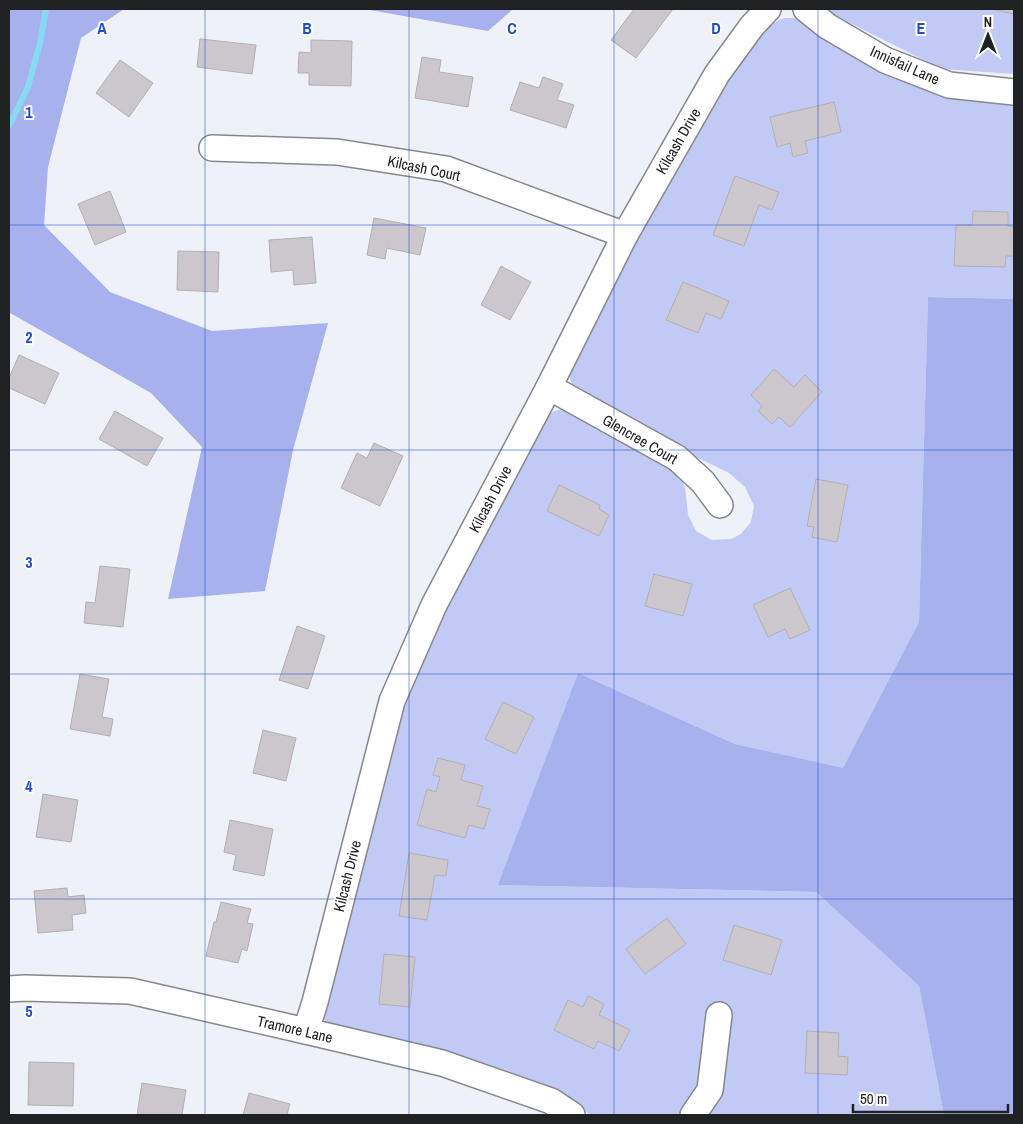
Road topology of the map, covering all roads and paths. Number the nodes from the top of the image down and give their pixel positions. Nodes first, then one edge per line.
1 (768, 9) edge
2 (806, 9) edge
3 (1014, 92) edge
4 (212, 148) dead end
5 (625, 235) junction
6 (549, 387) junction
7 (720, 504) dead end
8 (9, 989) edge
9 (719, 1015) dead end
10 (306, 1031) junction
11 (572, 1115) edge
12 (693, 1115) edge

1 - 5 street, Kilcash Drive
2 - 3 street, Innisfail Lane
4 - 5 street, Kilcash Court
5 - 6 street, Kilcash Drive
6 - 7 street, Glencree Court
6 - 10 street, Kilcash Drive
8 - 10 street, Tramore Lane
9 - 12 street
10 - 11 street, Tramore Lane

